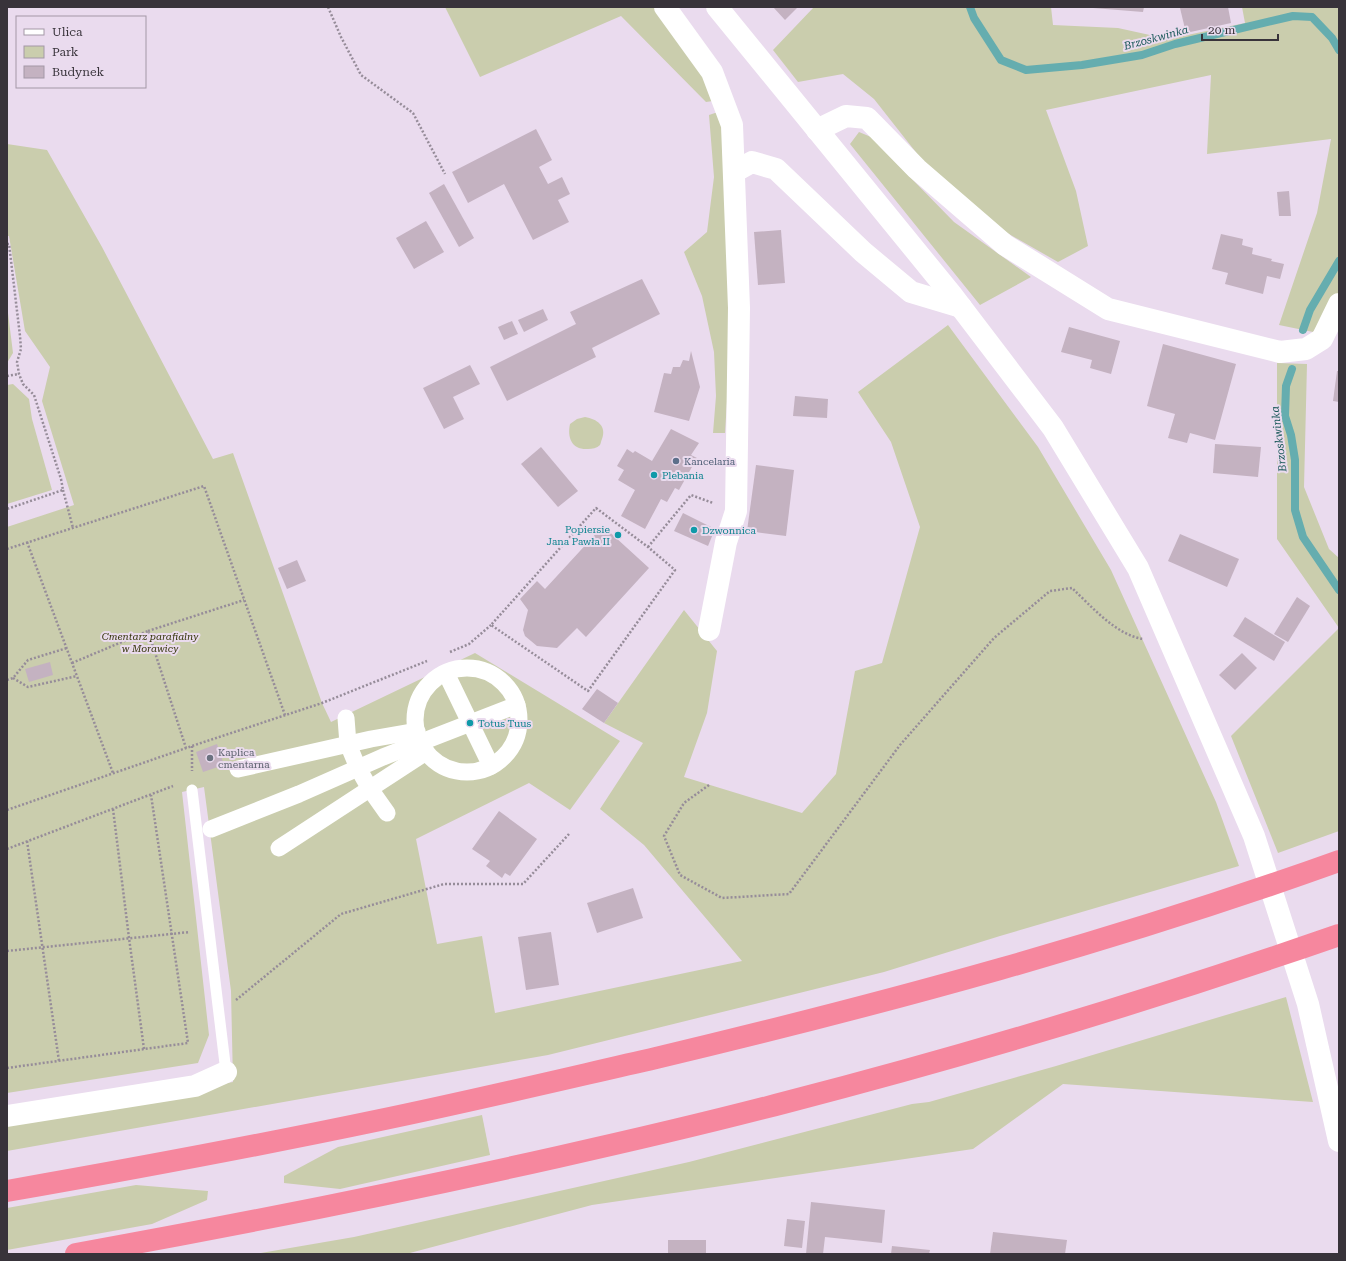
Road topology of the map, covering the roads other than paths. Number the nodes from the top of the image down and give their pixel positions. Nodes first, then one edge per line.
1 (665, 7) edge
2 (717, 7) edge
3 (817, 130) junction
4 (734, 172) junction
5 (1339, 304) edge
6 (961, 307) junction
7 (709, 630) dead end
8 (446, 673) junction
9 (517, 705) junction
10 (346, 718) dead end
11 (470, 723) junction
12 (421, 742) junction
13 (348, 744) junction
14 (491, 766) junction
15 (358, 768) junction
16 (238, 769) dead end
17 (192, 785) road end
18 (370, 789) junction
19 (387, 812) dead end
20 (211, 829) dead end
21 (279, 848) dead end
22 (1339, 861) edge
23 (1339, 935) edge
24 (226, 1072) joint
25 (7, 1116) edge
26 (1339, 1141) edge
27 (7, 1191) edge
28 (76, 1254) edge

1 - 4 street
2 - 3 street
3 - 5 street
3 - 6 street
4 - 6 street
4 - 7 street
6 - 26 street
8 - 9 street
8 - 11 street
8 - 12 street
9 - 11 street
9 - 14 street
10 - 13 street
11 - 12 street
11 - 14 street
12 - 13 street
12 - 14 street
12 - 15 street
12 - 18 street
13 - 15 street
13 - 16 street
15 - 18 street
15 - 20 street
17 - 24 lane
18 - 19 street
18 - 21 street
22 - 27 highway
23 - 28 highway
24 - 25 street

